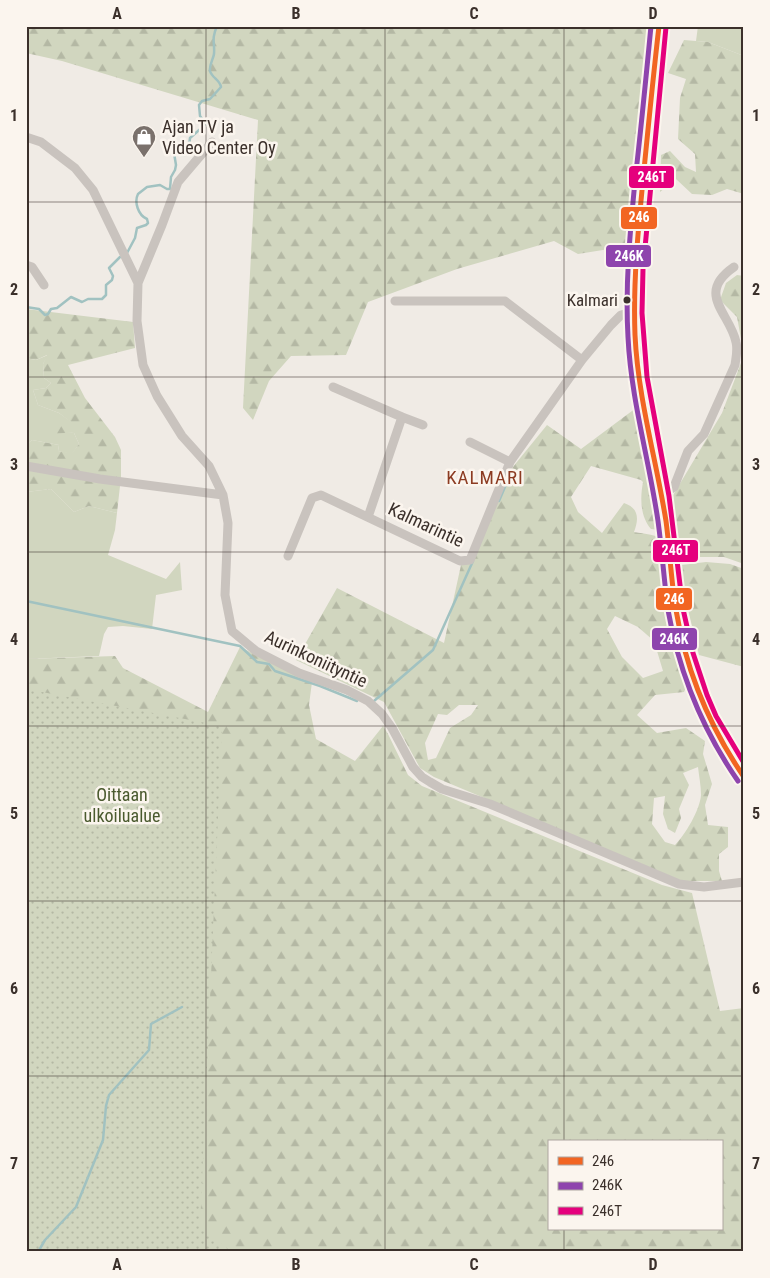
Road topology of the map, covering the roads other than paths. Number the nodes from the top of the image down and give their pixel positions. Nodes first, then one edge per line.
1 (659, 26) edge
2 (26, 136) edge
3 (212, 142) dead end
4 (26, 266) edge
5 (734, 267) dead end
6 (138, 283) junction
7 (44, 285) dead end
8 (395, 301) dead end
9 (635, 311) junction
10 (582, 360) junction
11 (333, 387) dead end
12 (402, 418) junction
13 (423, 425) dead end
14 (470, 442) dead end
15 (510, 462) junction
16 (26, 466) edge
17 (223, 494) junction
18 (662, 495) junction
19 (368, 517) junction
20 (288, 556) dead end
21 (744, 778) edge
22 (744, 882) edge

1 - 9 main road
2 - 6 street, Aurinkoniityntie
3 - 6 street
4 - 7 street
5 - 18 street
6 - 17 street, Aurinkoniityntie
8 - 10 street
9 - 10 street, Kalmarintie
9 - 18 main road
10 - 15 street, Kalmarintie
11 - 12 street
12 - 13 street
12 - 19 street
14 - 15 street
15 - 19 street, Kalmarintie
16 - 17 street
17 - 22 street, Aurinkoniityntie
18 - 21 main road
19 - 20 street, Kalmarintie

